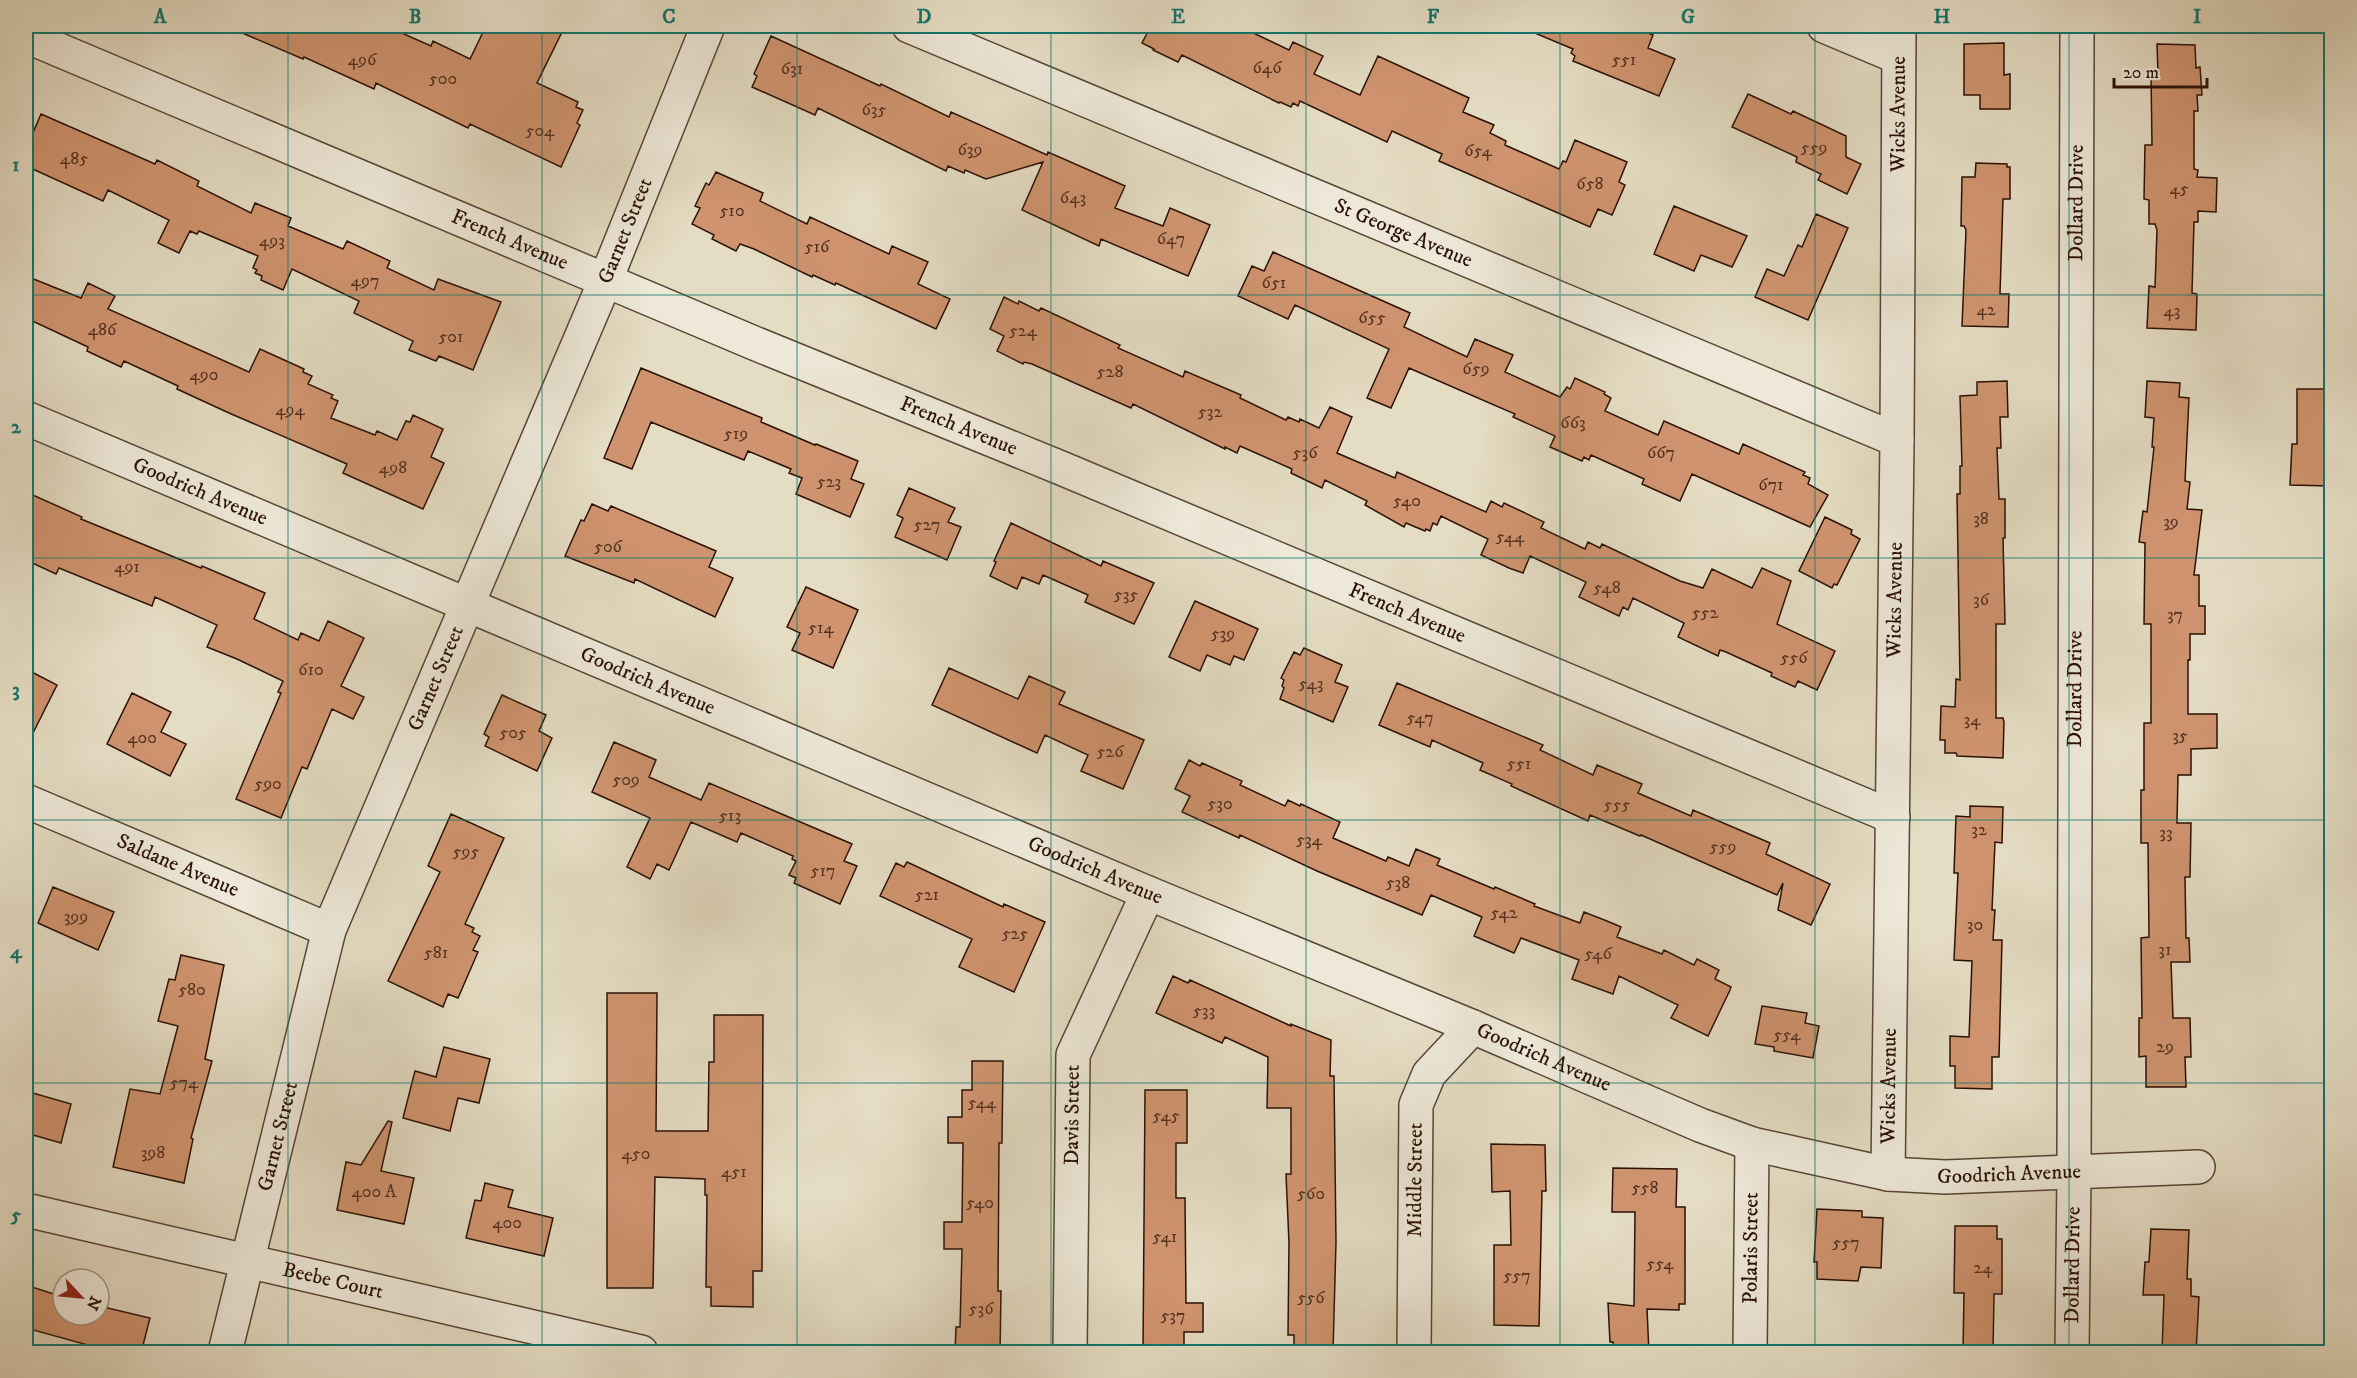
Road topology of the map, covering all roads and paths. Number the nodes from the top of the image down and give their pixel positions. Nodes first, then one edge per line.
1 (708, 26) edge
2 (909, 26) edge
3 (1824, 26) edge
4 (2077, 26) edge
5 (26, 36) edge
6 (1898, 41) edge
7 (606, 279) junction
8 (26, 418) edge
9 (1897, 440) junction
10 (468, 604) junction
11 (26, 801) edge
12 (1893, 817) junction
13 (1148, 893) junction
14 (329, 930) junction
15 (1473, 1028) junction
16 (1752, 1144) junction
17 (2198, 1167) dead end
18 (2074, 1173) junction
19 (1888, 1174) junction
20 (26, 1210) edge
21 (247, 1263) junction
22 (225, 1353) edge
23 (641, 1353) edge
24 (1070, 1353) edge
25 (1414, 1353) edge
26 (1750, 1353) edge
27 (2072, 1353) edge

1 - 7 street, Garnet Street
2 - 9 street, St George Avenue
3 - 6 street
4 - 18 street, Dollard Drive
5 - 7 street, French Avenue
6 - 9 street, Wicks Avenue
7 - 10 street, Garnet Street
7 - 12 street, French Avenue
8 - 10 street, Goodrich Avenue
9 - 12 street, Wicks Avenue
10 - 13 street, Goodrich Avenue
10 - 14 street, Garnet Street
11 - 14 street, Saldane Avenue
12 - 19 street, Wicks Avenue
13 - 15 street, Goodrich Avenue
13 - 24 street, Davis Street
14 - 21 street, Garnet Street
15 - 16 street, Goodrich Avenue
15 - 25 street, Middle Street
16 - 19 street, Goodrich Avenue
16 - 26 street, Polaris Street
17 - 18 street, Goodrich Avenue
18 - 19 street, Goodrich Avenue
18 - 27 street, Dollard Drive
20 - 21 street, Beebe Court
21 - 22 street, Garnet Street
21 - 23 street, Beebe Court

